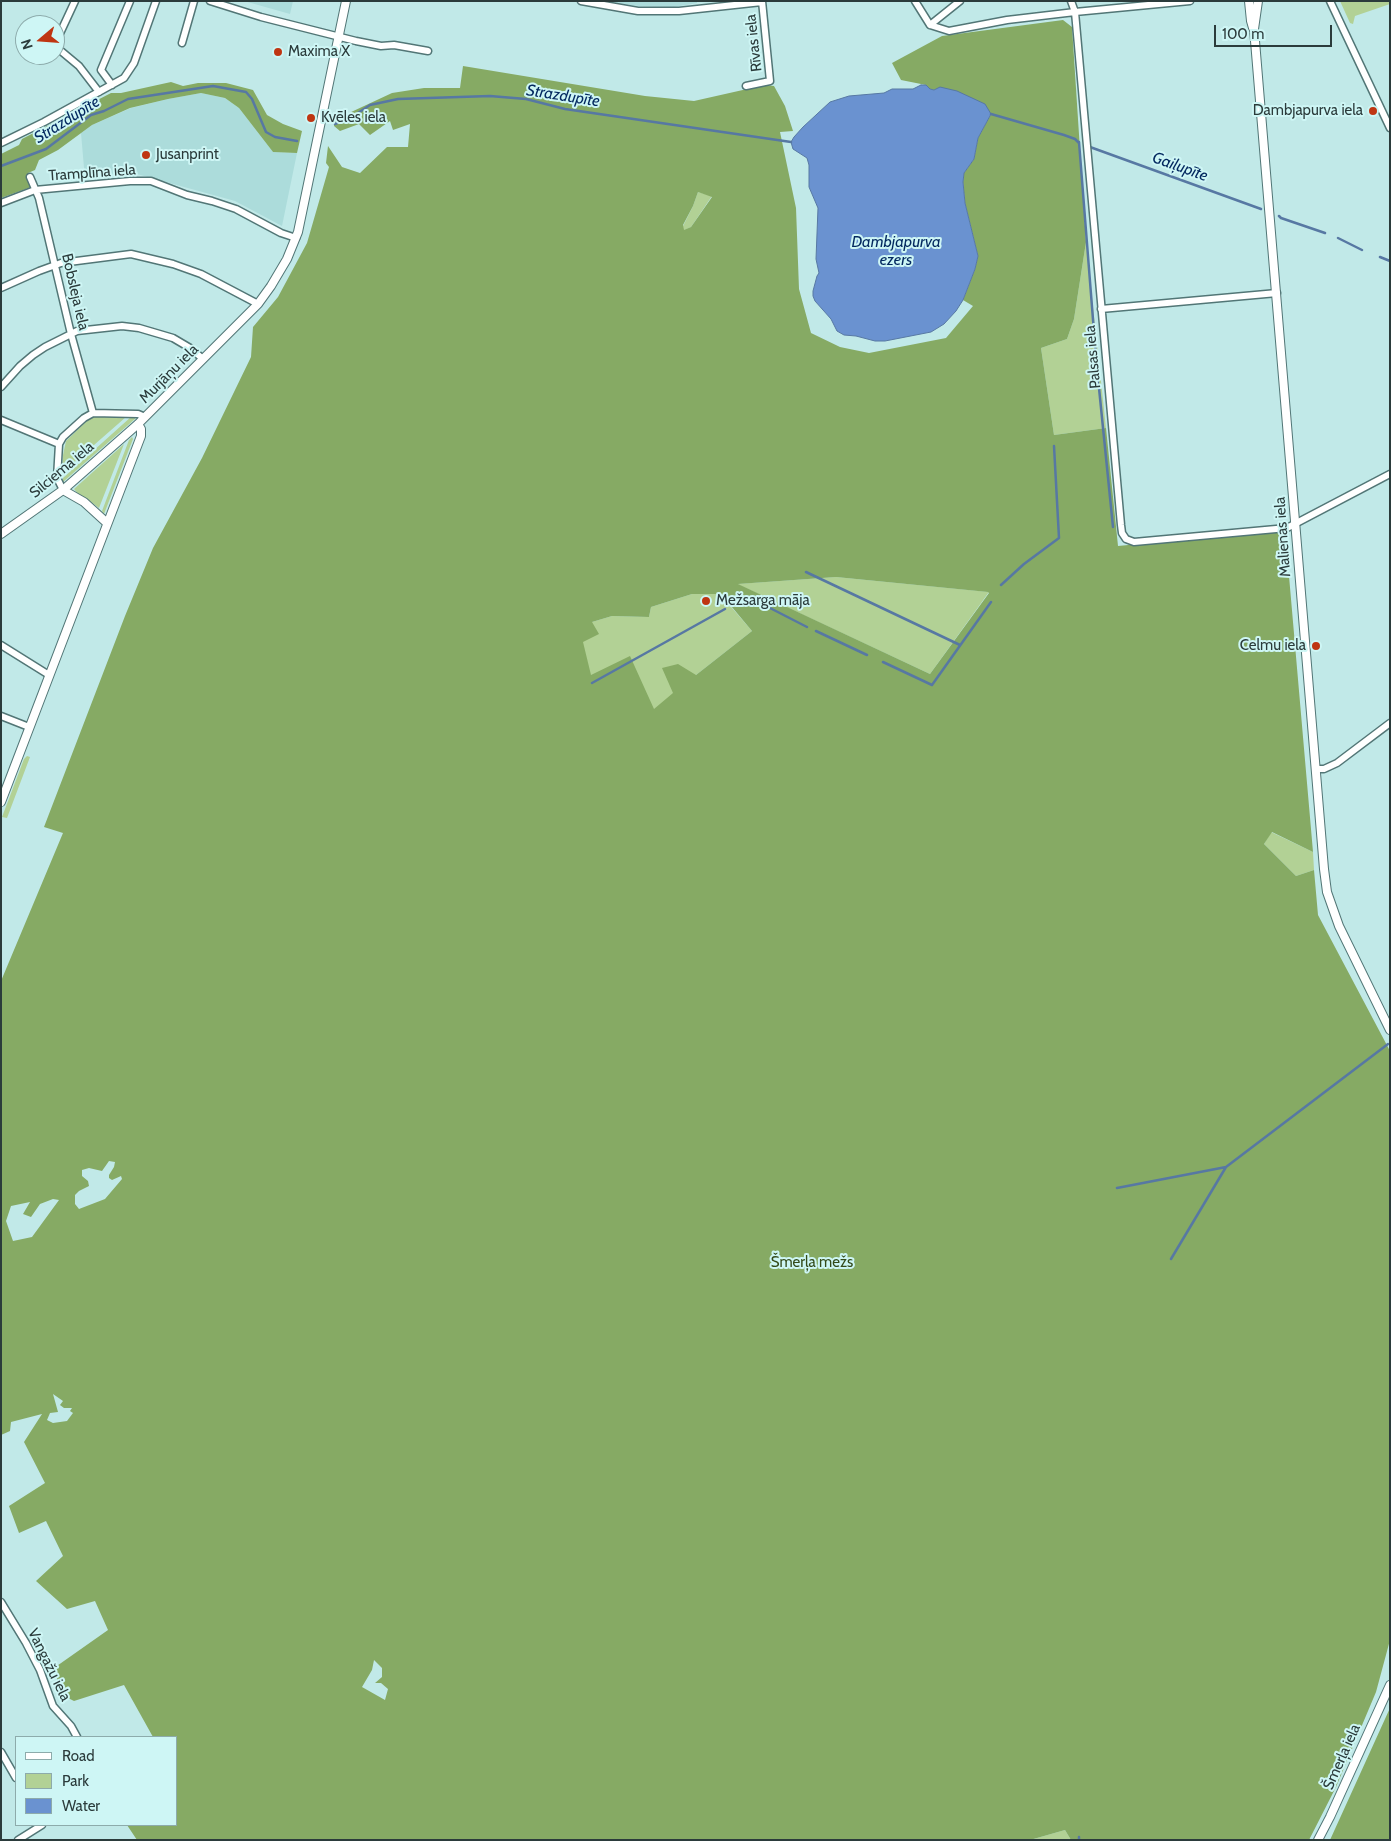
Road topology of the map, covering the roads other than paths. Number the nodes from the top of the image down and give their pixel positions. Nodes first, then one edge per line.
1 (75, 1) edge
2 (130, 1) edge
3 (156, 1) edge
4 (194, 1) edge
5 (210, 1) edge
6 (346, 1) edge
7 (581, 1) edge
8 (916, 1) edge
9 (960, 1) edge
10 (1071, 1) edge
11 (1190, 1) edge
12 (1249, 1) edge
13 (1258, 1) edge
14 (1330, 1) edge
15 (762, 2) edge
16 (1074, 12) junction
17 (65, 23) edge
18 (930, 25) junction
19 (1254, 29) junction
20 (339, 37) junction
21 (182, 43) dead end
22 (428, 51) dead end
23 (65, 54) edge
24 (112, 85) junction
25 (746, 86) dead end
26 (99, 92) junction
27 (1390, 128) edge
28 (1, 143) edge
29 (30, 177) dead end
30 (35, 190) junction
31 (1, 203) edge
32 (296, 238) junction
33 (55, 265) junction
34 (1, 288) edge
35 (1277, 293) junction
36 (258, 304) junction
37 (1101, 310) junction
38 (71, 334) junction
39 (203, 359) junction
40 (1, 387) edge
41 (93, 413) junction
42 (146, 416) junction
43 (1, 420) edge
44 (138, 424) junction
45 (59, 444) junction
46 (1390, 474) edge
47 (63, 490) junction
48 (107, 523) junction
49 (1296, 524) junction
50 (1, 534) edge
51 (1, 645) edge
52 (49, 675) junction
53 (1, 716) edge
54 (1390, 723) edge
55 (29, 727) junction
56 (1316, 769) junction
57 (1, 802) edge
58 (1390, 1030) edge
59 (1, 1602) edge
60 (1390, 1684) edge
61 (76, 1736) edge
62 (1, 1752) edge
63 (15, 1776) edge
64 (40, 1826) edge
65 (18, 1840) edge
66 (1318, 1840) edge

1 - 17 street
2 - 24 street
3 - 24 street
4 - 21 street
5 - 20 street
6 - 20 street, Murjāņu iela
7 - 15 street
8 - 18 street
9 - 18 street
10 - 16 street, Palsas iela
11 - 16 street
12 - 19 street, Malienas iela
13 - 19 street, Malienas iela
14 - 27 street
15 - 25 street, Rīvas iela
16 - 18 street
16 - 37 street, Palsas iela
19 - 35 street, Malienas iela
20 - 22 street
20 - 32 street, Murjāņu iela
23 - 26 street
24 - 26 street
26 - 28 street
29 - 30 street, Bobsleja iela
30 - 31 street, Tramplīna iela
30 - 32 street, Tramplīna iela
30 - 33 street, Bobsleja iela
32 - 36 street, Murjāņu iela
33 - 34 street
33 - 36 street
33 - 38 street, Bobsleja iela
35 - 37 street
35 - 49 street, Malienas iela
36 - 39 street, Murjāņu iela
37 - 49 street, Palsas iela
38 - 39 street
38 - 40 street
38 - 41 street, Bobsleja iela
39 - 42 street, Murjāņu iela
41 - 42 street
41 - 45 street
42 - 44 street, Murjāņu iela
43 - 45 street
44 - 47 street, Silciema iela
44 - 48 street, Murjāņu iela
45 - 47 street
46 - 49 street
47 - 48 street
47 - 50 street, Silciema iela
48 - 52 street, Murjāņu iela
49 - 56 street, Malienas iela
51 - 52 street
52 - 55 street, Murjāņu iela
53 - 55 street
54 - 56 street
55 - 57 street, Murjāņu iela
56 - 58 street, Malienas iela
59 - 61 street, Vangažu iela
60 - 66 street, Šmerļa iela
62 - 63 street
64 - 65 street

